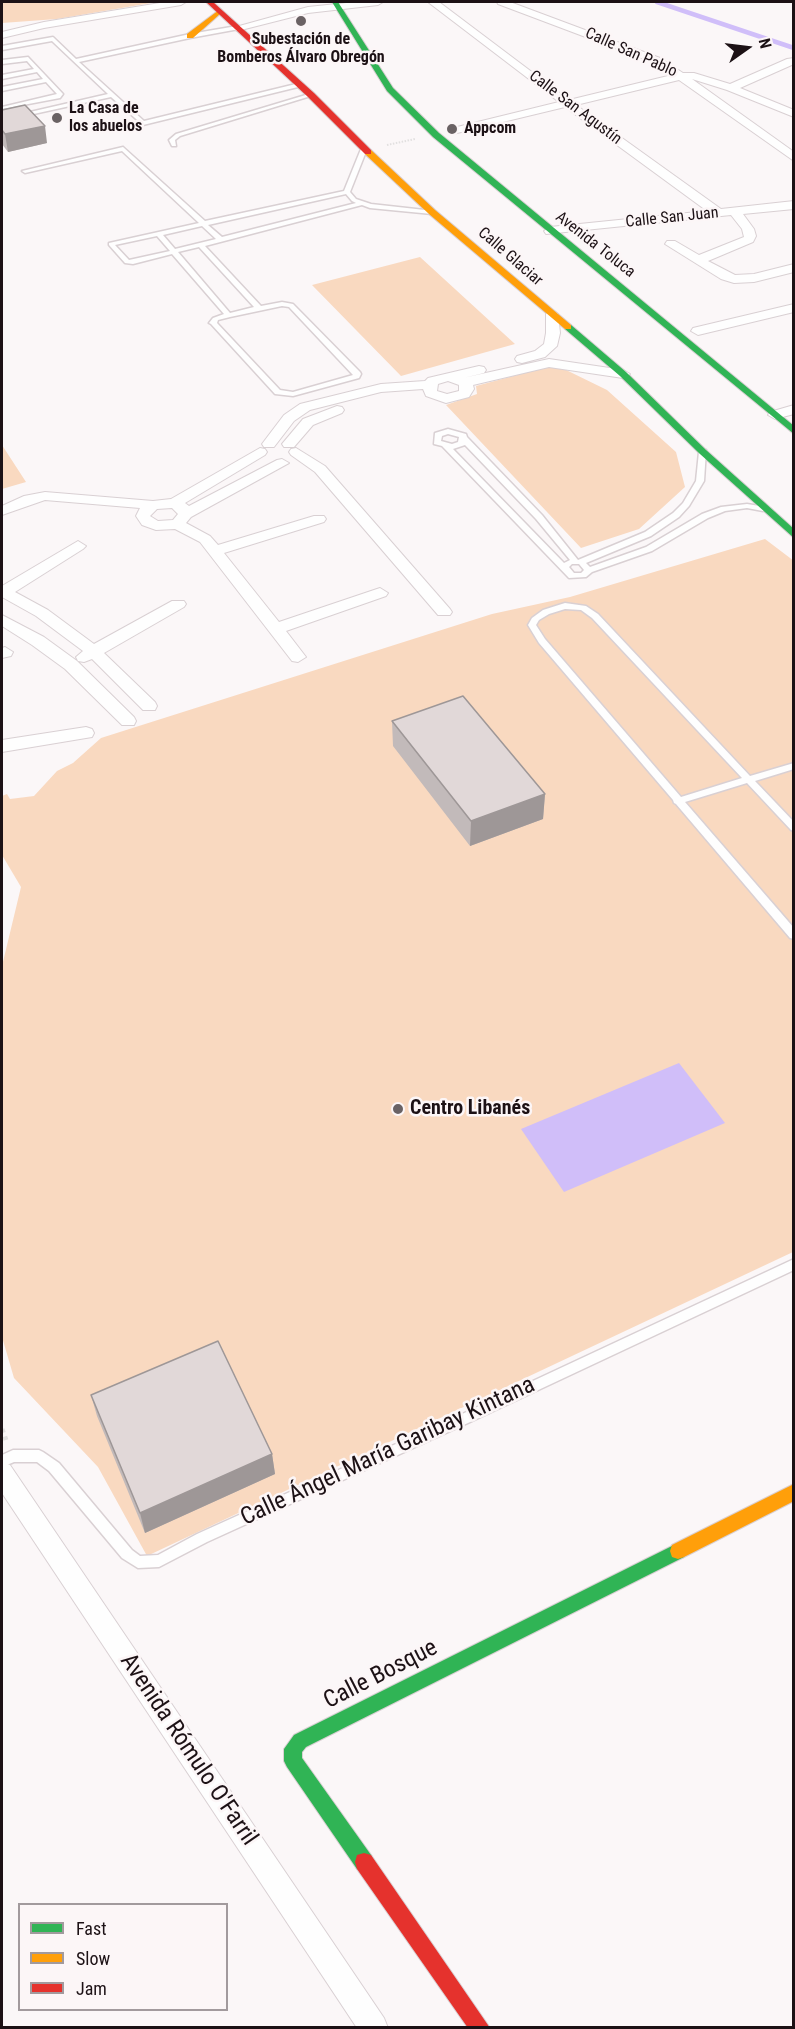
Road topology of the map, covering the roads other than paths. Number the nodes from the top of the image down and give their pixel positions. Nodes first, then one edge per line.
1 (181, 2) edge
2 (208, 2) edge
3 (378, 2) edge
4 (433, 2) edge
5 (502, 2) edge
6 (336, 4) edge
7 (219, 12) junction
8 (44, 25) junction
9 (2, 26) edge
10 (237, 28) junction
11 (2, 35) edge
12 (190, 36) junction
13 (2, 48) edge
14 (75, 61) junction
15 (791, 61) dead end
16 (2, 62) edge
17 (38, 70) junction
18 (681, 76) junction
19 (2, 77) edge
20 (47, 80) junction
21 (300, 85) junction
22 (731, 88) junction
23 (2, 89) edge
24 (111, 94) junction
25 (311, 95) junction
26 (568, 104) junction
27 (3, 106) edge
28 (794, 114) edge
29 (443, 126) junction
30 (467, 142) dead end
31 (174, 145) dead end
32 (364, 149) junction
33 (794, 158) edge
34 (25, 171) dead end
35 (347, 192) junction
36 (360, 204) junction
37 (794, 205) edge
38 (734, 211) junction
39 (432, 212) junction
40 (718, 213) junction
41 (554, 214) dead end
42 (206, 224) junction
43 (571, 228) junction
44 (550, 231) junction
45 (158, 233) junction
46 (221, 240) junction
47 (589, 243) dead end
48 (671, 244) dead end
49 (201, 245) junction
50 (174, 252) junction
51 (699, 260) junction
52 (794, 267) edge
53 (259, 308) junction
54 (794, 308) edge
55 (552, 314) junction
56 (228, 315) junction
57 (693, 328) joint
58 (715, 346) dead end
59 (623, 374) junction
60 (449, 377) junction
61 (465, 384) junction
62 (433, 391) junction
63 (789, 415) edge
64 (464, 440) junction
65 (446, 446) junction
66 (265, 448) junction
67 (293, 448) junction
68 (703, 452) junction
69 (282, 463) junction
70 (497, 474) junction
71 (478, 478) junction
72 (764, 509) junction
73 (2, 511) edge
74 (148, 511) junction
75 (179, 514) junction
76 (676, 514) junction
77 (538, 517) junction
78 (319, 519) dead end
79 (520, 522) junction
80 (694, 522) junction
81 (2, 523) edge
82 (794, 535) edge
83 (555, 536) junction
84 (538, 540) junction
85 (78, 546) dead end
86 (214, 551) junction
87 (578, 561) junction
88 (564, 567) junction
89 (589, 570) junction
90 (3, 592) edge
91 (380, 593) dead end
92 (178, 604) dead end
93 (444, 612) dead end
94 (2, 620) edge
95 (277, 628) junction
96 (93, 651) junction
97 (298, 657) dead end
98 (71, 665) junction
99 (149, 706) dead end
100 (128, 721) dead end
101 (86, 733) dead end
102 (2, 746) edge
103 (794, 766) edge
104 (750, 779) junction
105 (677, 801) junction
106 (794, 828) edge
107 (794, 935) edge
108 (794, 1264) edge
109 (6, 1463) edge
110 (790, 1501) edge
111 (374, 2028) edge
112 (480, 2028) edge

1 - 8 street
2 - 7 street, Calle Glaciar
3 - 6 street
4 - 26 street, Calle San Agustín
5 - 18 street, Calle San Pablo
6 - 10 street
6 - 29 street, Avenida Toluca
7 - 10 street, Calle Glaciar
7 - 12 street
8 - 9 street
8 - 11 street
10 - 12 lane
10 - 21 street, Calle Glaciar
12 - 14 lane
13 - 14 lane
14 - 24 lane
15 - 22 street
16 - 17 lane
17 - 19 lane
17 - 20 lane
18 - 22 street, Calle San Pablo
18 - 26 street
18 - 33 street
20 - 23 lane
20 - 27 lane
21 - 24 lane
21 - 25 street, Calle Glaciar
22 - 28 street, Calle San Pablo
24 - 27 lane
25 - 31 lane
25 - 32 street, Calle Glaciar
26 - 29 street
26 - 40 street, Calle San Agustín
29 - 30 street, Avenida Toluca
29 - 44 street, Avenida Toluca
32 - 35 lane
32 - 39 street, Calle Glaciar
34 - 42 lane
35 - 36 lane
35 - 42 lane
36 - 39 lane
36 - 46 lane
37 - 38 street, Calle San Juan
38 - 40 street, Calle San Juan
38 - 51 street
39 - 55 street, Calle Glaciar
40 - 43 street, Calle San Juan
41 - 43 street, Avenida Toluca
42 - 45 lane
42 - 46 lane
43 - 44 street, Calle San Juan
43 - 47 street, Avenida Toluca
44 - 63 street, Avenida Toluca
45 - 50 lane
45 - 50 lane
46 - 49 lane
48 - 51 street
49 - 50 lane
49 - 53 lane
50 - 56 lane
51 - 52 street
53 - 56 lane
53 - 56 lane
54 - 57 street
55 - 59 street, Calle Glaciar
55 - 60 street
57 - 58 street
59 - 61 street
59 - 68 street, Calle Glaciar
60 - 61 street
60 - 62 street
61 - 62 street
62 - 66 street
62 - 67 street
64 - 65 lane
64 - 65 lane
64 - 70 lane
65 - 71 lane
66 - 67 street
66 - 69 street
66 - 75 street
67 - 69 street
67 - 93 street
68 - 72 street, Calle Glaciar
68 - 76 lane
69 - 75 street
70 - 71 lane
70 - 77 lane
71 - 79 lane
72 - 80 lane
72 - 82 street, Calle Glaciar
73 - 74 street
74 - 75 street
74 - 75 street
74 - 81 street
75 - 86 street
76 - 80 lane
76 - 87 lane
77 - 79 lane
77 - 83 lane
78 - 86 street
79 - 84 lane
80 - 89 lane
83 - 84 lane
83 - 87 lane
84 - 88 lane
85 - 90 street
86 - 95 street
87 - 88 lane
87 - 89 lane
88 - 89 lane
90 - 96 street
91 - 95 street
92 - 96 street
94 - 98 street
95 - 97 street
96 - 98 street
96 - 99 street
98 - 100 street
101 - 102 street
103 - 104 lane
104 - 105 lane
104 - 105 lane
104 - 106 lane
105 - 107 lane
108 - 109 lane, Calle Ángel María Garibay Kintana
109 - 111 street, Avenida Rómulo O'Farril
110 - 112 street, Calle Bosque

